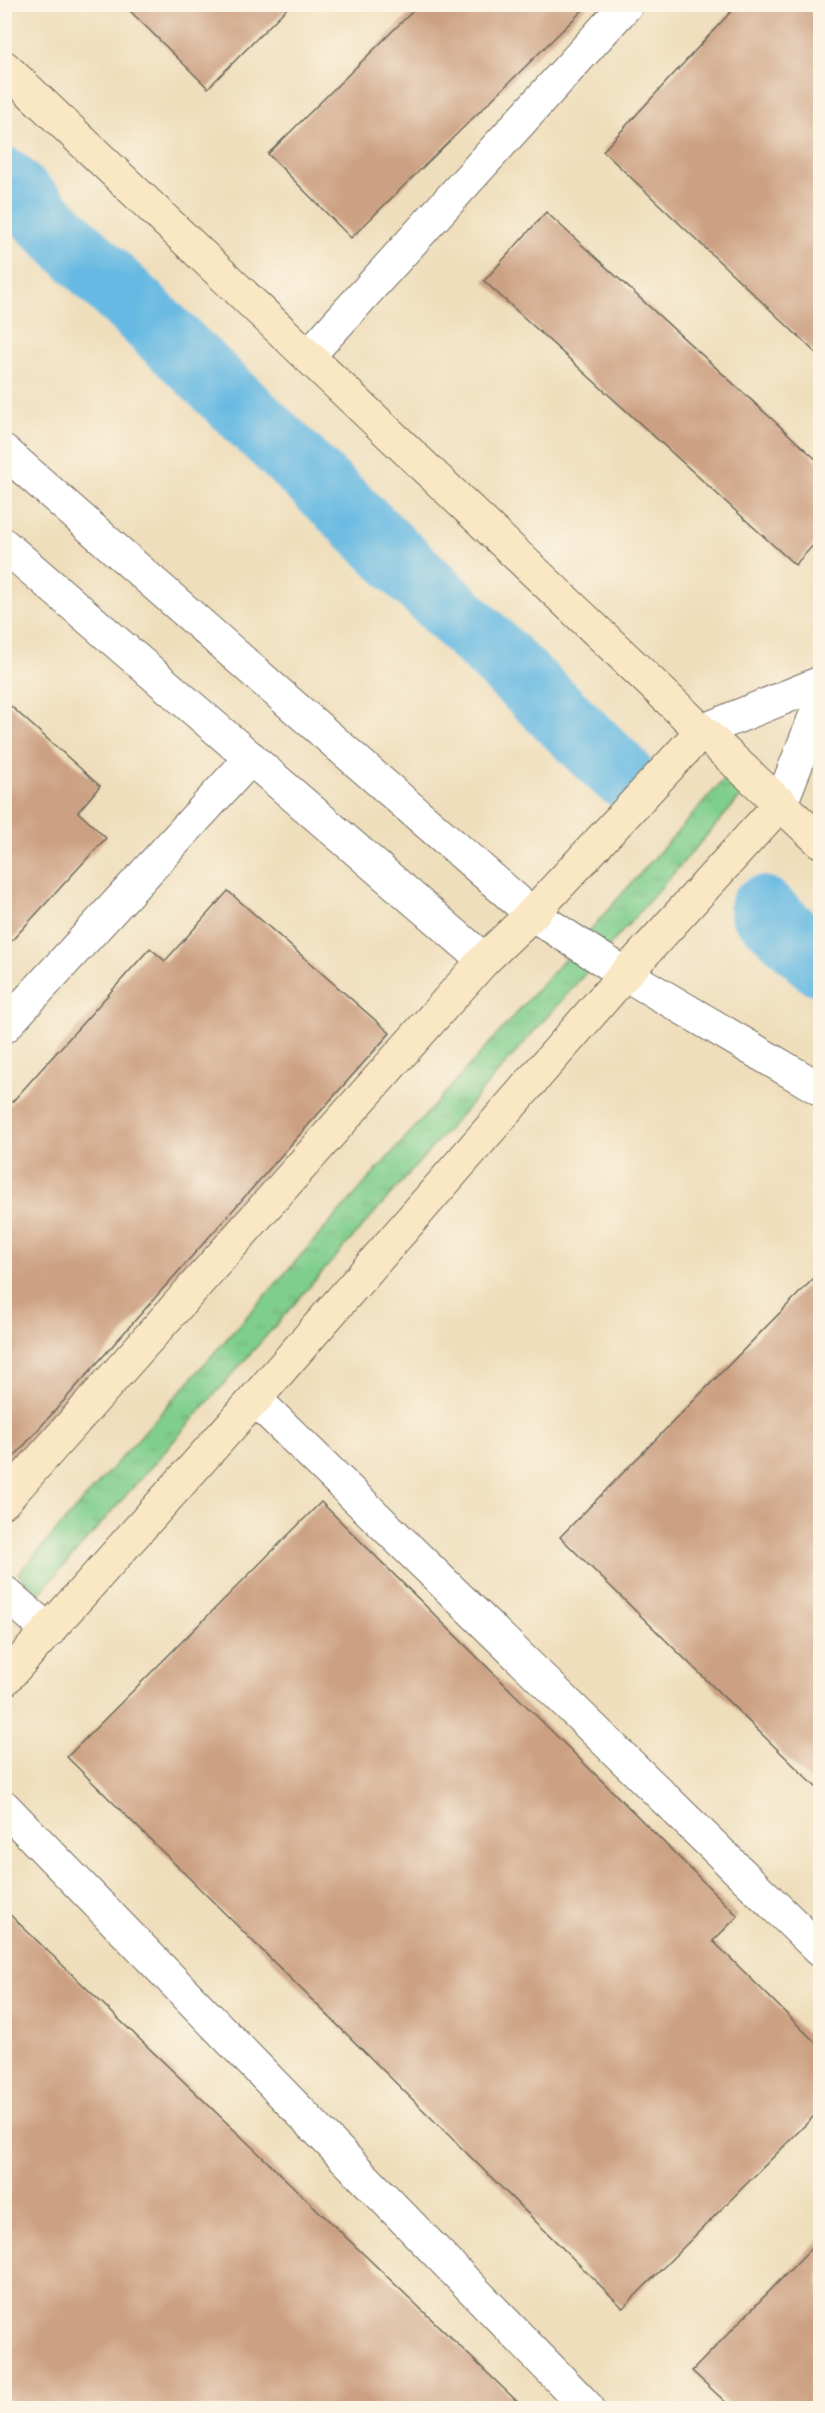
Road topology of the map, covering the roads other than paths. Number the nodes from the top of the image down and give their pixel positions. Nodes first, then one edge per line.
1 (627, 4) edge
2 (4, 67) edge
3 (309, 355) junction
4 (4, 451) edge
5 (4, 545) edge
6 (820, 683) edge
7 (820, 704) edge
8 (702, 731) junction
9 (251, 759) junction
10 (781, 803) junction
11 (820, 841) edge
12 (532, 914) junction
13 (484, 960) junction
14 (625, 974) junction
15 (4, 1027) edge
16 (820, 1089) edge
17 (255, 1399) junction
18 (4, 1501) edge
19 (4, 1592) edge
20 (48, 1631) junction
21 (4, 1680) edge
22 (4, 1807) edge
23 (820, 1950) edge
24 (588, 2409) edge

1 - 3 street
2 - 3 main road
3 - 8 main road
4 - 12 street
5 - 9 street
6 - 8 street
7 - 10 street
8 - 10 main road
8 - 12 main road
9 - 13 street
9 - 15 street
10 - 11 main road
10 - 14 main road
12 - 13 main road
12 - 14 street
13 - 18 main road
14 - 16 street
14 - 17 main road
17 - 20 main road
17 - 23 street
19 - 20 street
20 - 21 main road
22 - 24 street

